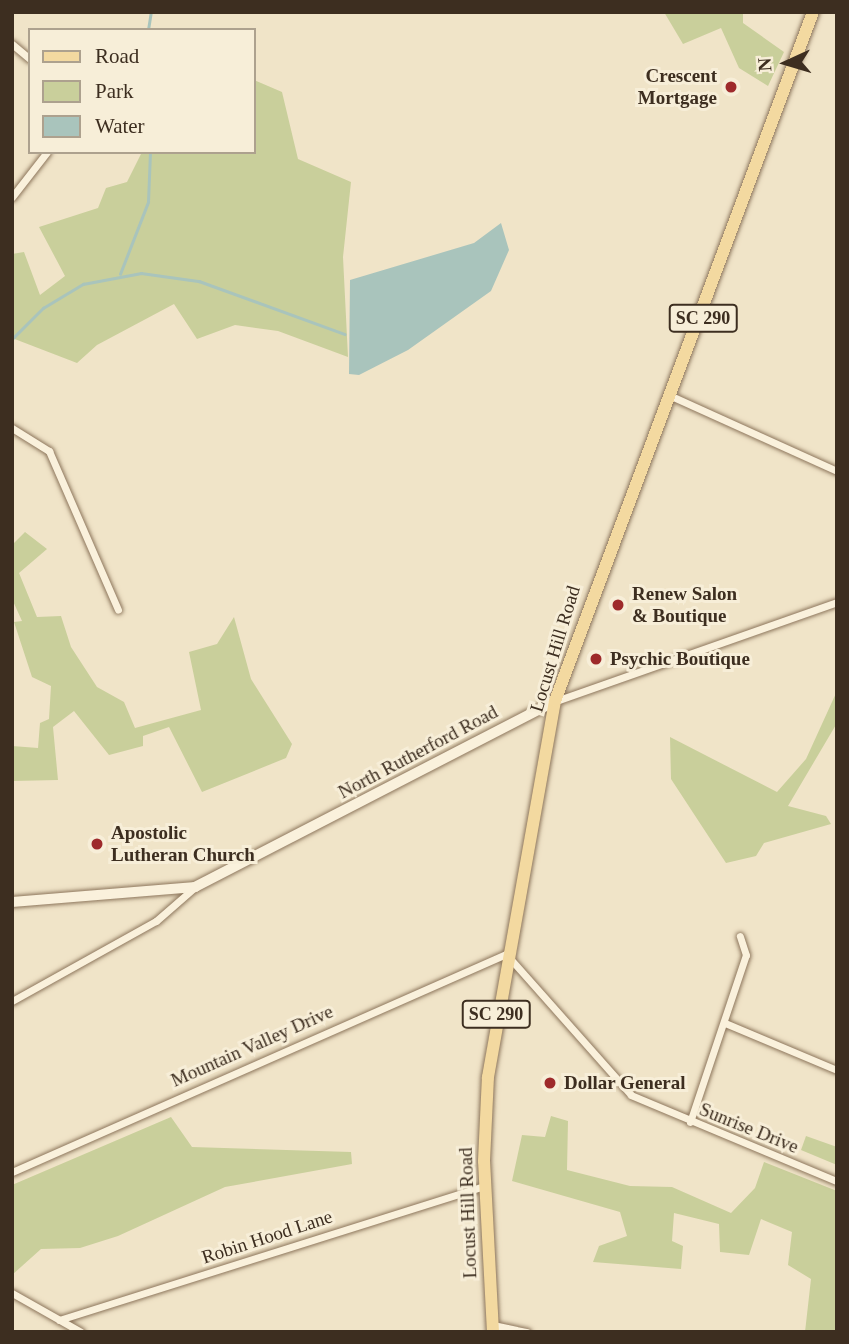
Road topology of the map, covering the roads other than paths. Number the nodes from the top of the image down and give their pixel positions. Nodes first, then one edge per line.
1 (813, 12) edge
2 (12, 44) edge
3 (28, 57) edge
4 (45, 154) edge
5 (12, 197) edge
6 (671, 396) junction
7 (12, 428) edge
8 (837, 471) edge
9 (837, 602) edge
10 (118, 610) dead end
11 (555, 701) junction
12 (195, 887) junction
13 (12, 902) edge
14 (740, 936) dead end
15 (506, 954) junction
16 (12, 1001) edge
17 (725, 1023) junction
18 (837, 1070) edge
19 (690, 1122) junction
20 (12, 1172) edge
21 (837, 1181) edge
22 (485, 1186) junction
23 (12, 1293) edge
24 (59, 1320) junction
25 (493, 1329) edge
26 (81, 1332) edge
27 (527, 1332) edge

1 - 6 main road, Locust Hill Road / SC 290
2 - 3 street
4 - 5 street
6 - 8 street
6 - 11 main road, Locust Hill Road / SC 290
7 - 10 street
9 - 11 street, North Rutherford Road
11 - 12 street, North Rutherford Road
11 - 15 main road, Locust Hill Road / SC 290
12 - 13 street, North Rutherford Road
12 - 16 street
14 - 17 street
15 - 19 street, Sunrise Drive
15 - 20 street, Mountain Valley Drive
15 - 22 main road, Locust Hill Road / SC 290
17 - 18 street
17 - 19 street
19 - 21 street, Sunrise Drive
22 - 24 street, Robin Hood Lane
22 - 25 main road, Locust Hill Road / SC 290
23 - 24 street
24 - 26 street
25 - 27 street

